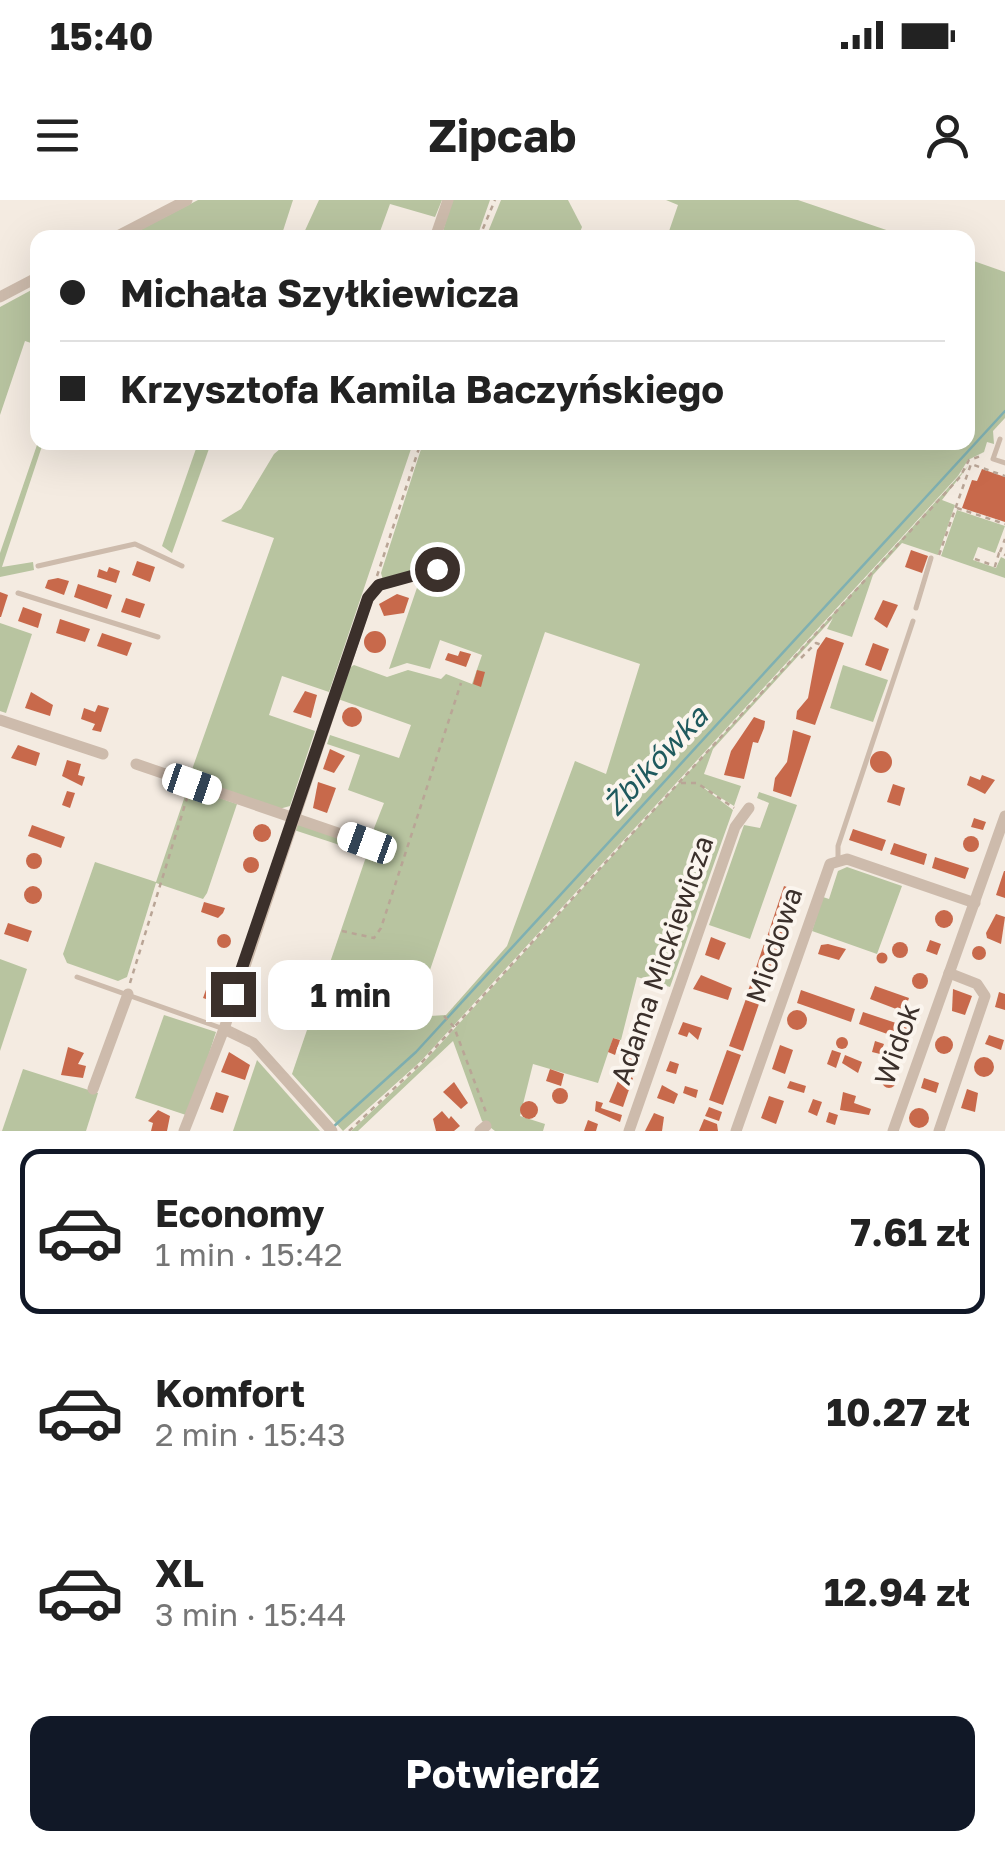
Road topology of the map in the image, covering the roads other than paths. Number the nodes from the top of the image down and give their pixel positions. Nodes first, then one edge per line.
1 (188, 200) edge
2 (448, 200) edge
3 (130, 230) edge
4 (438, 230) edge
5 (30, 281) edge
6 (0, 297) edge
7 (1000, 439) dead end
8 (1005, 463) edge
9 (932, 558) dead end
10 (38, 566) dead end
11 (182, 566) dead end
12 (437, 569) dead end
13 (18, 592) dead end
14 (916, 608) dead end
15 (913, 621) dead end
16 (158, 638) dead end
17 (1, 724) edge
18 (102, 754) dead end
19 (136, 764) dead end
20 (749, 808) dead end
21 (1005, 816) edge
22 (292, 817) junction
23 (367, 843) dead end
24 (838, 860) junction
25 (975, 903) junction
26 (949, 973) junction
27 (77, 977) dead end
28 (128, 994) junction
29 (224, 1028) junction
30 (93, 1090) dead end
31 (184, 1131) edge
32 (332, 1131) edge
33 (629, 1131) edge
34 (736, 1131) edge
35 (893, 1131) edge
36 (939, 1131) edge

1 - 3 street
2 - 4 street
5 - 6 street
7 - 8 lane
9 - 14 lane
10 - 11 lane
12 - 22 street
13 - 16 lane
15 - 24 lane
17 - 18 street
19 - 22 street
20 - 33 street, Adama Mickiewicza
21 - 25 street, Widok
22 - 23 street
22 - 29 street
24 - 25 street
24 - 34 street, Miodowa
25 - 26 street, Widok
26 - 35 street, Widok
26 - 36 street
27 - 28 lane
28 - 29 lane
28 - 30 street
29 - 31 street
29 - 32 street

